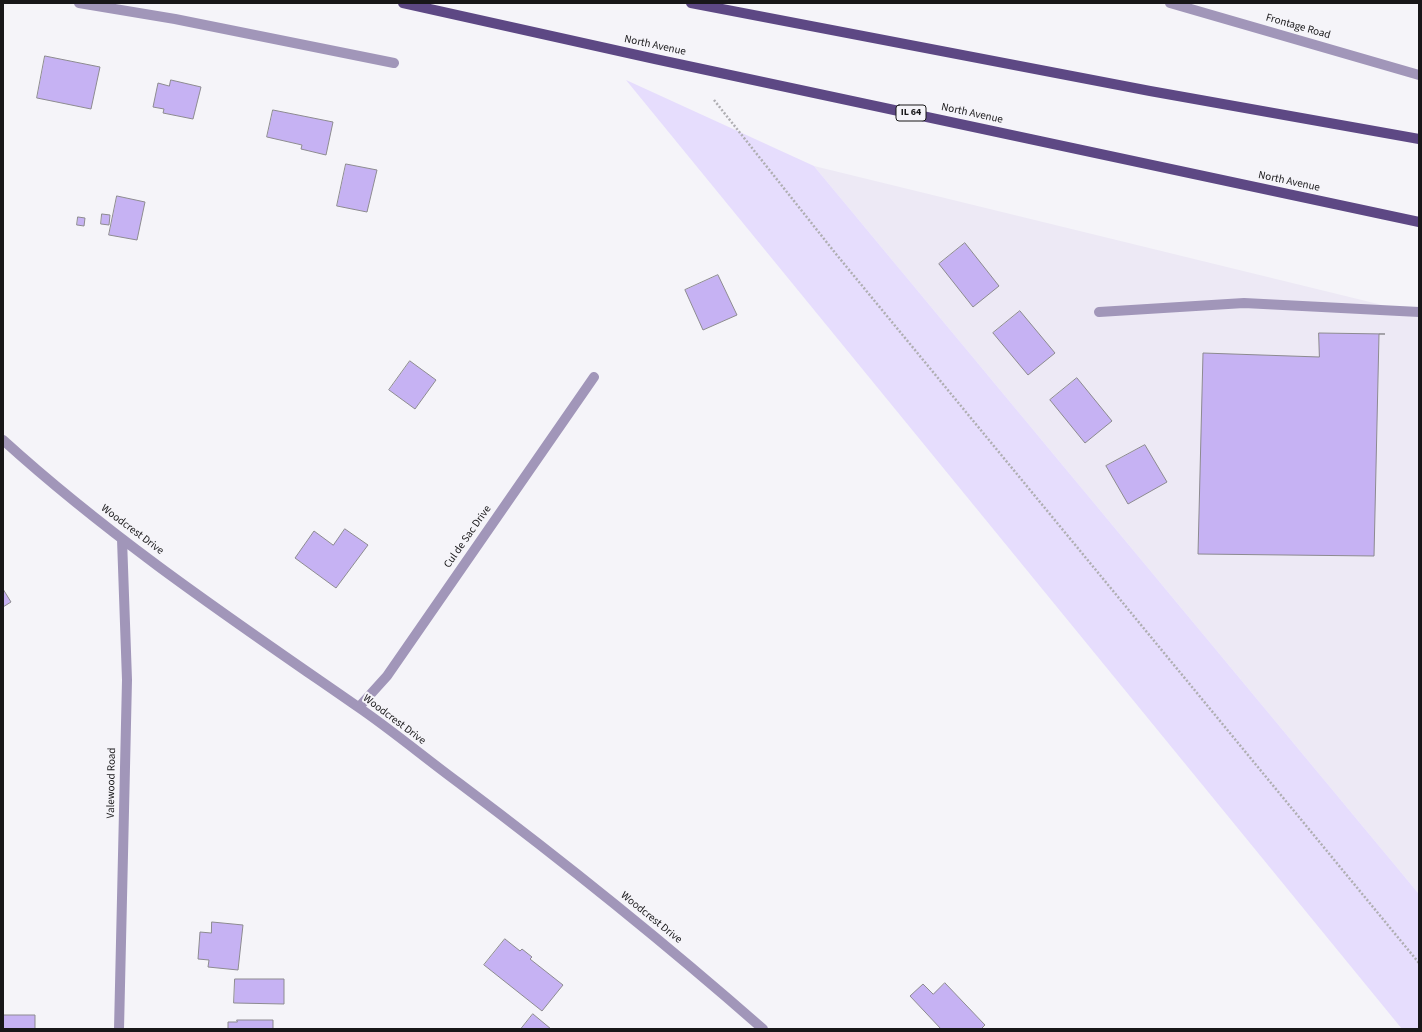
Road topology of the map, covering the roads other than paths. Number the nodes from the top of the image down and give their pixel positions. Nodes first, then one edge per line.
1 (79, 3) edge
2 (403, 3) edge
3 (691, 3) edge
4 (1170, 3) edge
5 (394, 63) dead end
6 (1419, 76) edge
7 (1419, 139) edge
8 (1419, 222) edge
9 (1099, 312) dead end
10 (1419, 312) edge
11 (594, 377) dead end
12 (3, 440) edge
13 (122, 539) junction
14 (358, 707) junction
15 (119, 1029) edge
16 (764, 1029) edge

1 - 5 street
2 - 8 main road, North Avenue / IL 64
3 - 7 main road
4 - 6 street, Frontage Road
9 - 10 street
11 - 14 street, Cul de Sac Drive
12 - 13 street, Woodcrest Drive
13 - 14 street, Woodcrest Drive
13 - 15 street, Valewood Road
14 - 16 street, Woodcrest Drive

